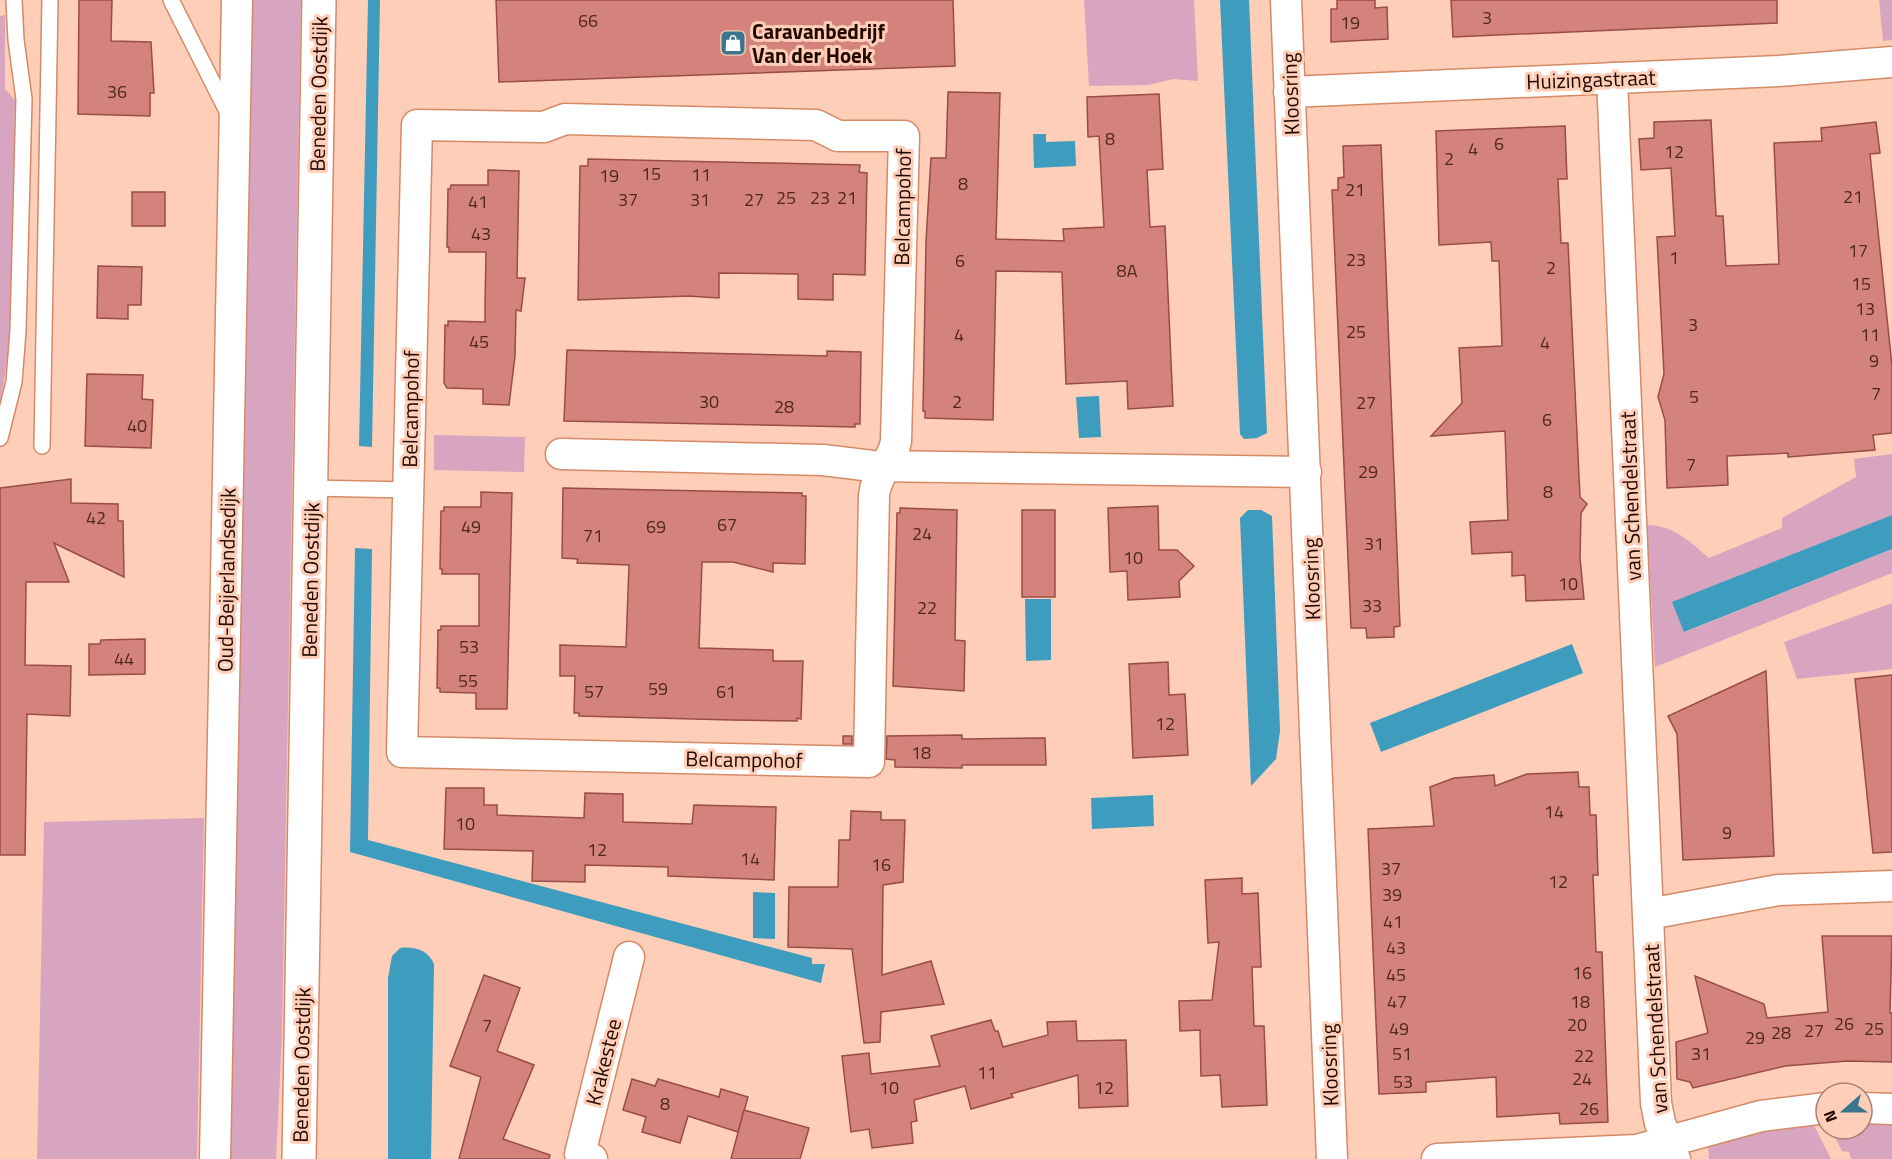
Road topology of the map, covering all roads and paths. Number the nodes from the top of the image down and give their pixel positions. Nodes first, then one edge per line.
1 (14, 0) edge
2 (50, 0) edge
3 (171, 0) edge
4 (237, 0) edge
5 (319, 0) edge
6 (1286, 0) edge
7 (1892, 62) edge
8 (1612, 78) junction
9 (1289, 92) junction
10 (235, 133) junction
11 (0, 438) edge
12 (42, 446) dead end
13 (561, 454) dead end
14 (885, 466) junction
15 (1306, 472) junction
16 (311, 488) junction
17 (408, 490) junction
18 (1892, 886) edge
19 (1648, 914) junction
20 (629, 957) dead end
21 (1874, 1108) edge
22 (1814, 1109) edge
23 (1892, 1109) edge
24 (1671, 1151) edge
25 (215, 1159) edge
26 (299, 1159) edge
27 (592, 1159) edge
28 (1332, 1159) edge
29 (1437, 1159) edge

1 - 11 lane
2 - 12 lane
3 - 10 lane
4 - 10 street, Oud-Beijerlandsedijk
5 - 16 main road, Beneden Oostdijk
6 - 9 street, Kloosring
7 - 8 street, Huizingastraat
8 - 9 street, Huizingastraat
8 - 19 street, van Schendelstraat
9 - 15 street, Kloosring
10 - 25 street, Oud-Beijerlandsedijk
13 - 14 street
14 - 15 street
14 - 17 street, Belcampohof
14 - 17 street, Belcampohof
15 - 28 street, Kloosring
16 - 17 lane
16 - 26 main road, Beneden Oostdijk
18 - 19 street, van Schendelstraat
19 - 24 street, van Schendelstraat
20 - 27 street, Krakestee
21 - 23 street
22 - 24 street
24 - 29 street

